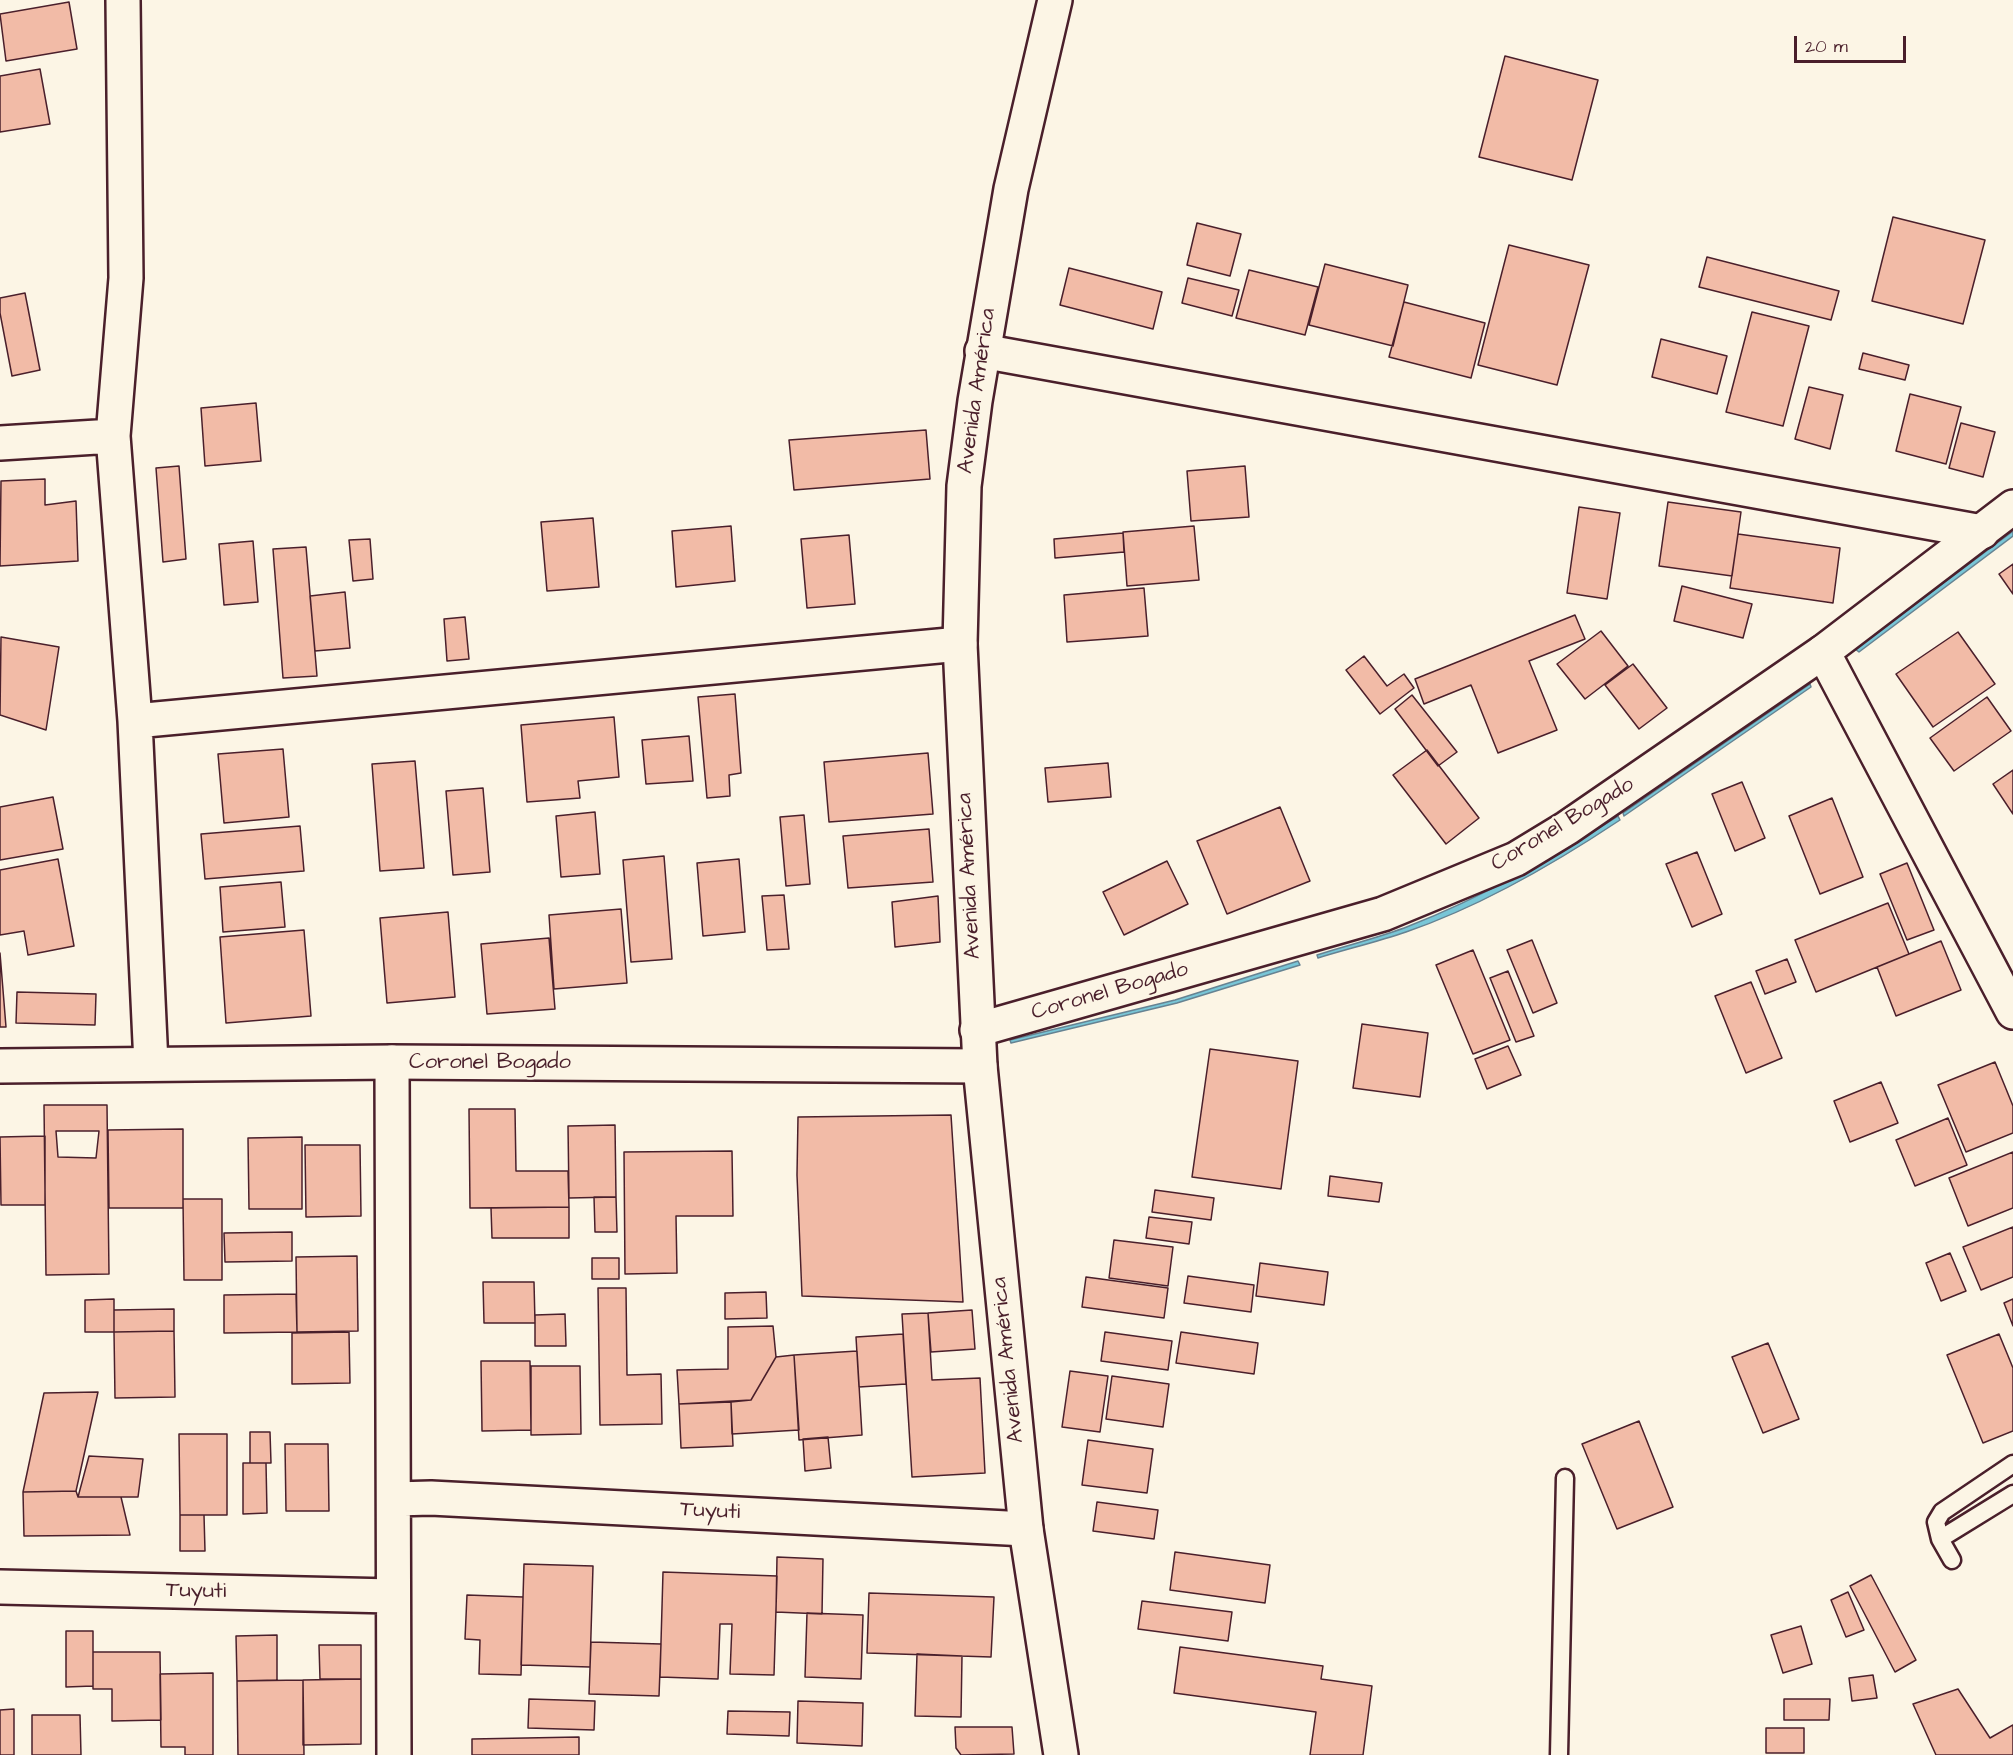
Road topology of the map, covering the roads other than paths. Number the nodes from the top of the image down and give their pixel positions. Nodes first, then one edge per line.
1 (123, 0) edge
2 (1055, 0) edge
3 (982, 351) junction
4 (113, 436) junction
5 (0, 443) edge
6 (2013, 507) edge
7 (1982, 532) junction
8 (960, 644) junction
9 (1823, 652) junction
10 (135, 721) junction
11 (2013, 1012) edge
12 (977, 1030) junction
13 (392, 1062) junction
14 (151, 1064) junction
15 (0, 1066) edge
16 (980, 1066) junction
17 (2013, 1464) edge
18 (1565, 1478) dead end
19 (2013, 1494) edge
20 (395, 1499) junction
21 (1026, 1529) junction
22 (1940, 1539) junction
23 (1952, 1560) dead end
24 (0, 1587) edge
25 (392, 1596) junction
26 (394, 1755) edge
27 (1061, 1755) edge
28 (1559, 1755) edge

1 - 4 street
2 - 3 street, Avenida América
3 - 7 street
3 - 8 street, Avenida América
4 - 5 street
4 - 10 street
6 - 7 street, Coronel Bogado
7 - 9 street, Coronel Bogado
8 - 10 street
8 - 12 street, Avenida América
9 - 11 street
9 - 12 street, Coronel Bogado
10 - 14 street
12 - 16 street, Avenida América
13 - 14 street, Coronel Bogado
13 - 16 street, Coronel Bogado
13 - 20 street
14 - 15 street, Coronel Bogado
16 - 21 street, Avenida América
17 - 22 lane
18 - 28 lane
19 - 22 lane
20 - 21 street, Tuyuti
20 - 25 street
21 - 27 street, Avenida América
22 - 23 lane
24 - 25 street, Tuyuti
25 - 26 street

